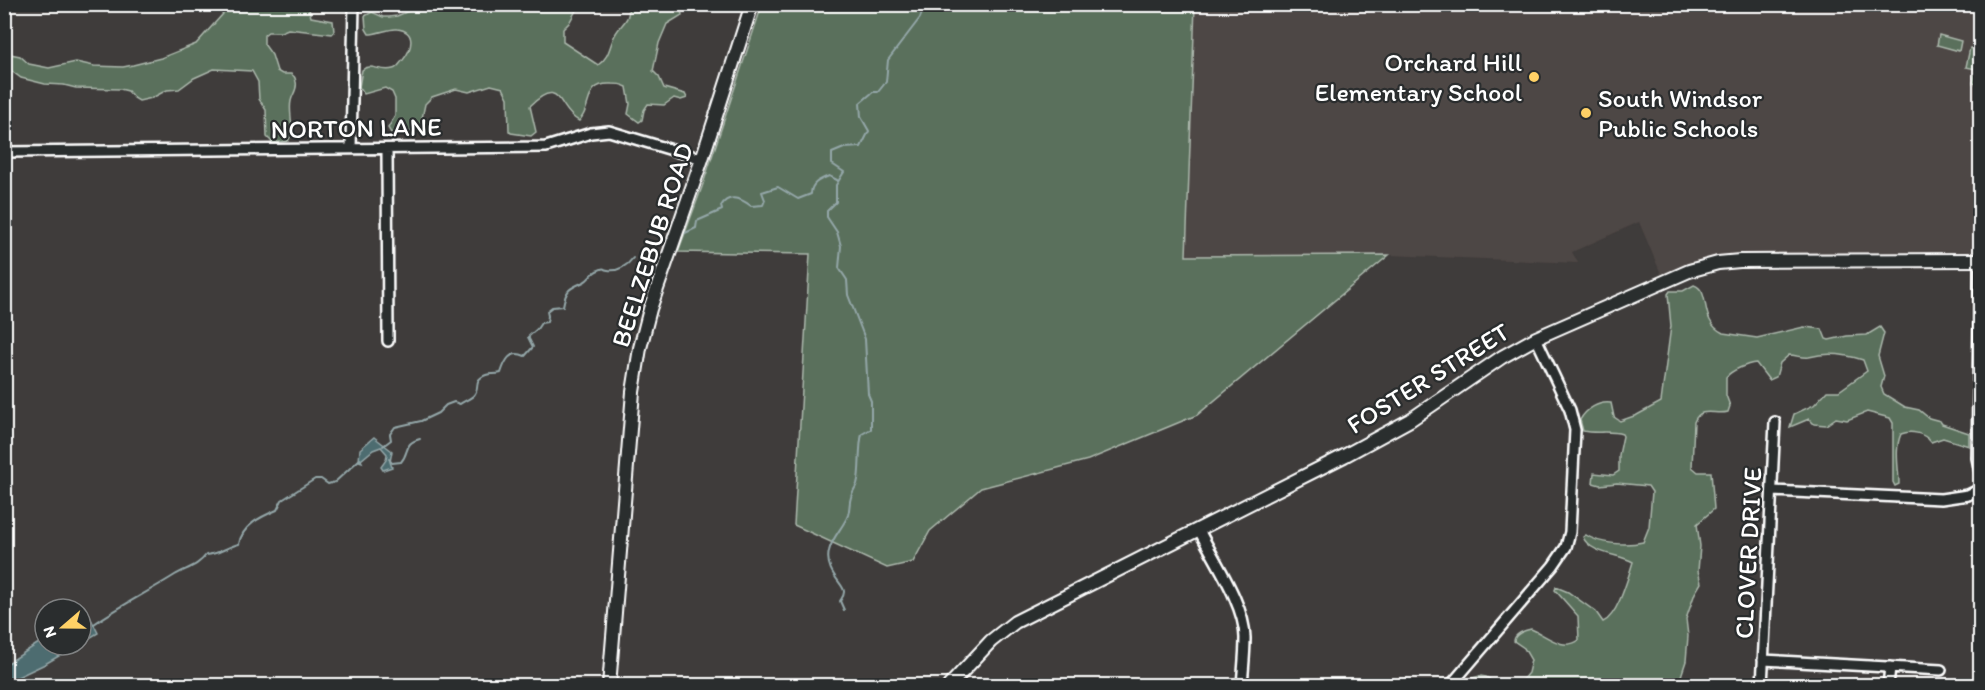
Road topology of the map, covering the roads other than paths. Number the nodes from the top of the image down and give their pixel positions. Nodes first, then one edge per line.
1 (354, 4) edge
2 (752, 4) edge
3 (351, 148) junction
4 (387, 149) junction
5 (4, 152) edge
6 (702, 159) junction
7 (1980, 260) edge
8 (1536, 338) junction
9 (388, 341) dead end
10 (1775, 422) dead end
11 (1980, 472) edge
12 (1980, 489) edge
13 (1773, 491) junction
14 (1199, 530) junction
15 (1763, 660) junction
16 (1890, 667) junction
17 (1941, 670) dead end
18 (609, 686) edge
19 (949, 686) edge
20 (1242, 686) edge
21 (1450, 686) edge
22 (1762, 686) edge
23 (1888, 686) edge

1 - 3 street
2 - 6 street, BEELZEBUB ROAD
3 - 4 street, NORTON LANE
3 - 5 street, NORTON LANE
4 - 6 street, NORTON LANE
4 - 9 street
6 - 18 street, BEELZEBUB ROAD
7 - 8 street, FOSTER STREET
7 - 11 street
8 - 14 street, FOSTER STREET
8 - 21 street
10 - 13 street, CLOVER DRIVE
12 - 13 street
13 - 15 street, CLOVER DRIVE
14 - 19 street, FOSTER STREET
14 - 20 street
15 - 16 street
15 - 22 street, CLOVER DRIVE
16 - 17 street
16 - 23 street

